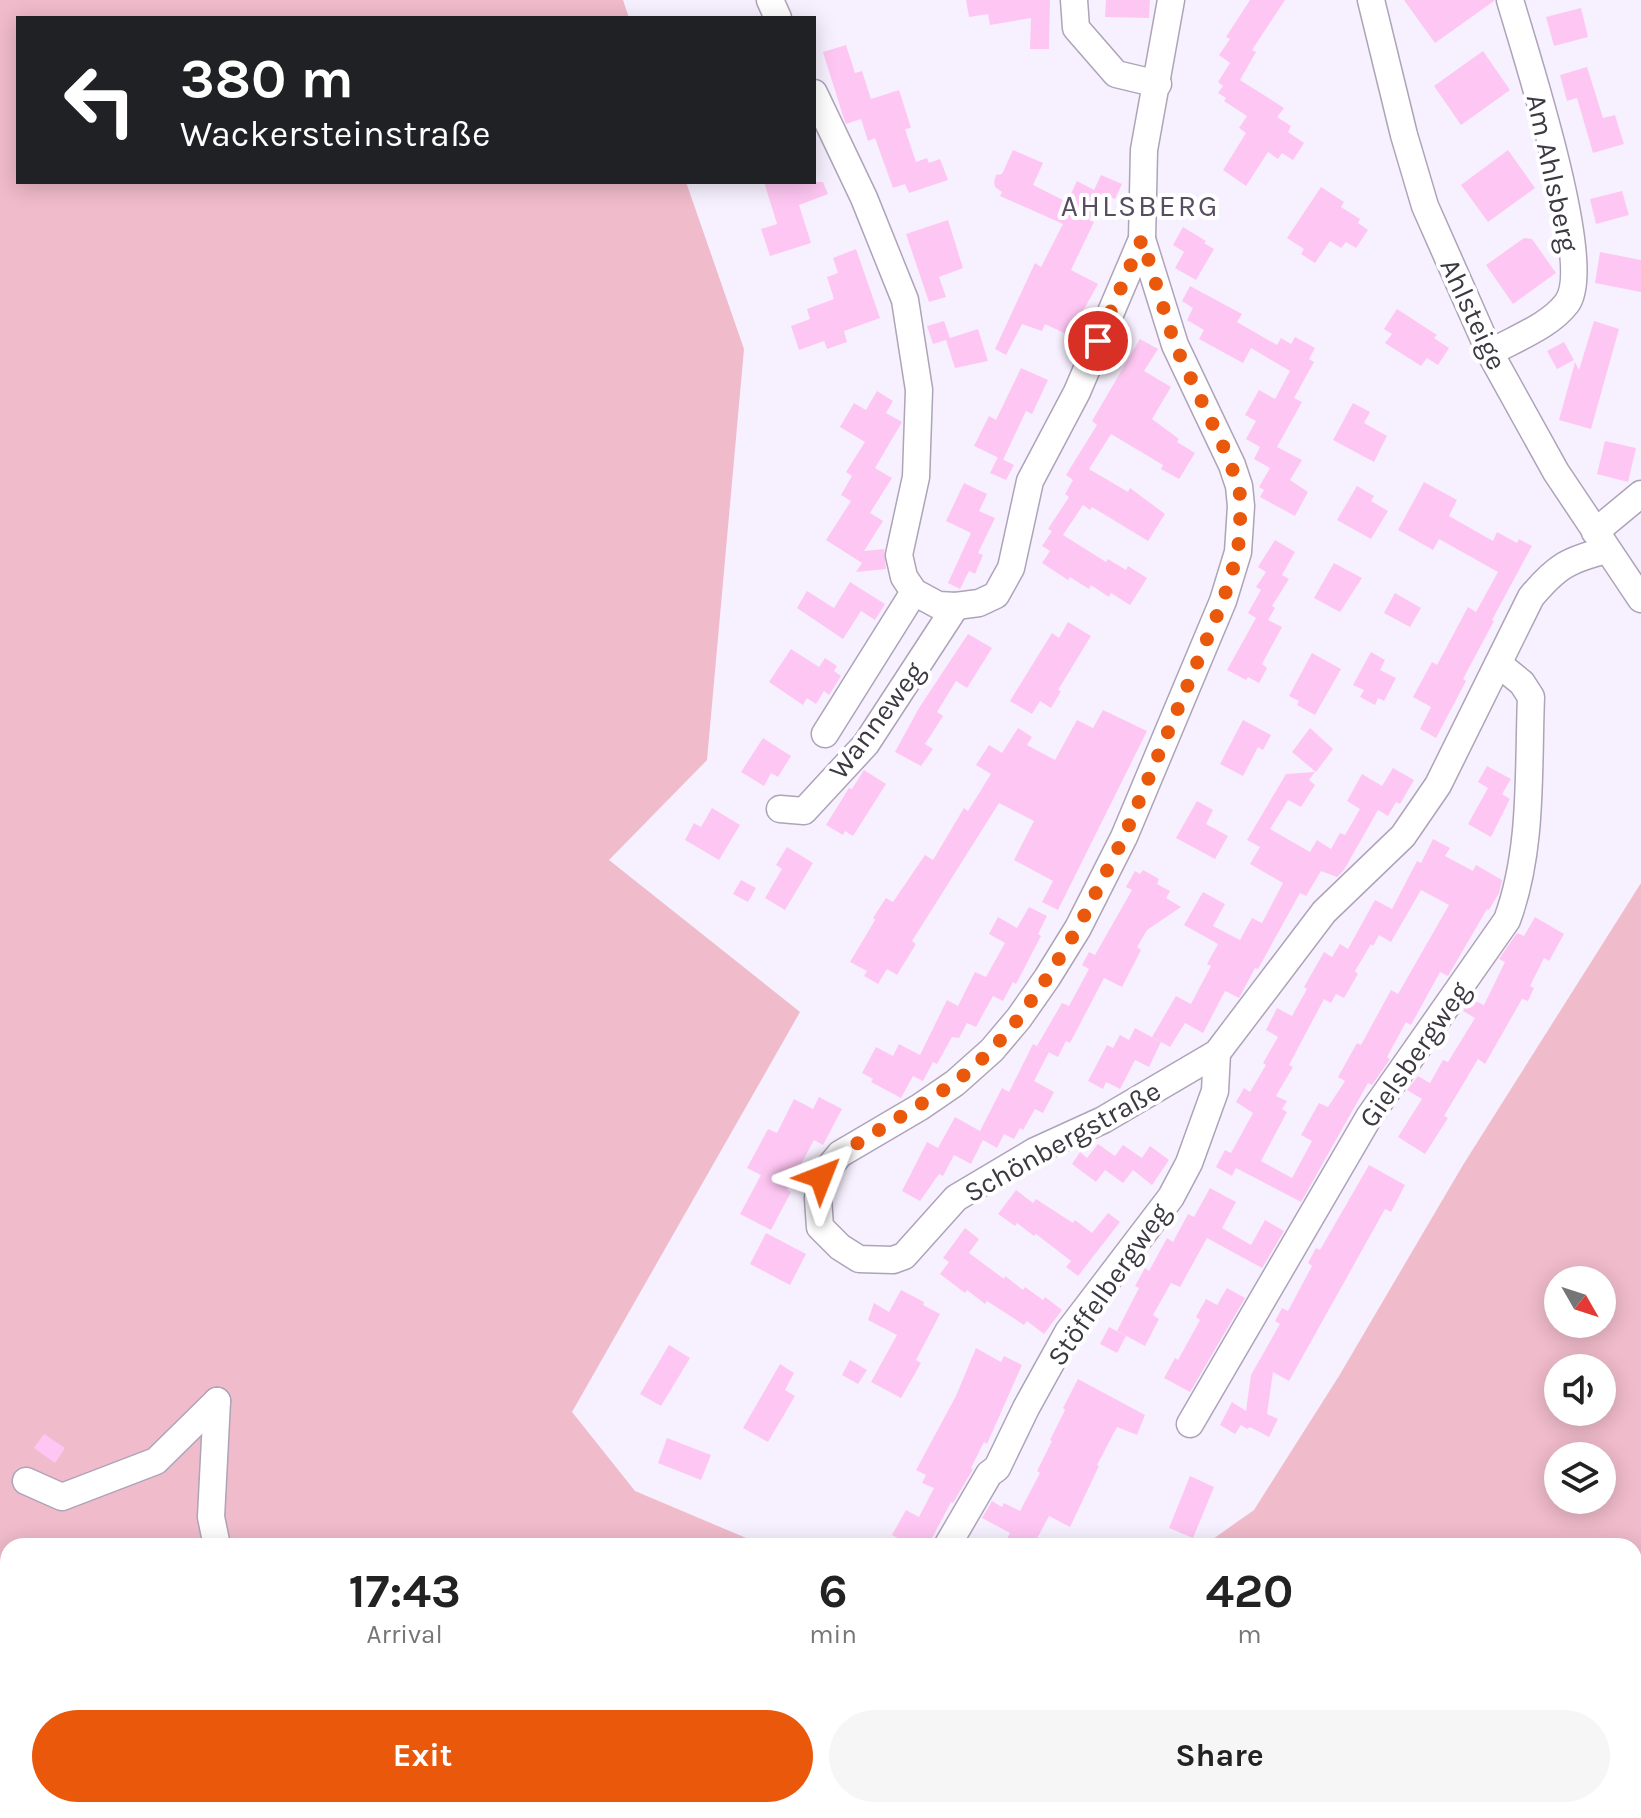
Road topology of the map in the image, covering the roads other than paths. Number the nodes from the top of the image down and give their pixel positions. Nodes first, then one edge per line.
1 (1074, 0) edge
2 (1171, 0) edge
3 (1371, 0) edge
4 (1510, 0) edge
5 (1158, 84) junction
6 (816, 97) edge
7 (1142, 239) junction
8 (1490, 353) junction
9 (1641, 494) edge
10 (1601, 541) junction
11 (914, 592) junction
12 (1641, 599) edge
13 (956, 606) junction
14 (1500, 665) junction
15 (825, 734) dead end
16 (780, 809) dead end
17 (1217, 1053) junction
18 (1190, 1424) dead end
19 (26, 1481) dead end
20 (215, 1538) edge
21 (952, 1538) edge

1 - 5 street
2 - 5 street, Schönbergstraße
3 - 8 street, Ahlsteige
4 - 8 street, Am Ahlsberg
5 - 7 street, Schönbergstraße
6 - 11 street
7 - 13 street
7 - 17 street, Schönbergstraße
8 - 10 street, Ahlsteige
9 - 10 street
10 - 12 street, Ahlsteige
10 - 14 street, Schönbergstraße
11 - 13 street
11 - 15 street
13 - 16 street, Wanneweg
14 - 17 street, Schönbergstraße
14 - 18 street, Gielsbergweg
17 - 21 street, Stöffelbergweg
19 - 20 street

